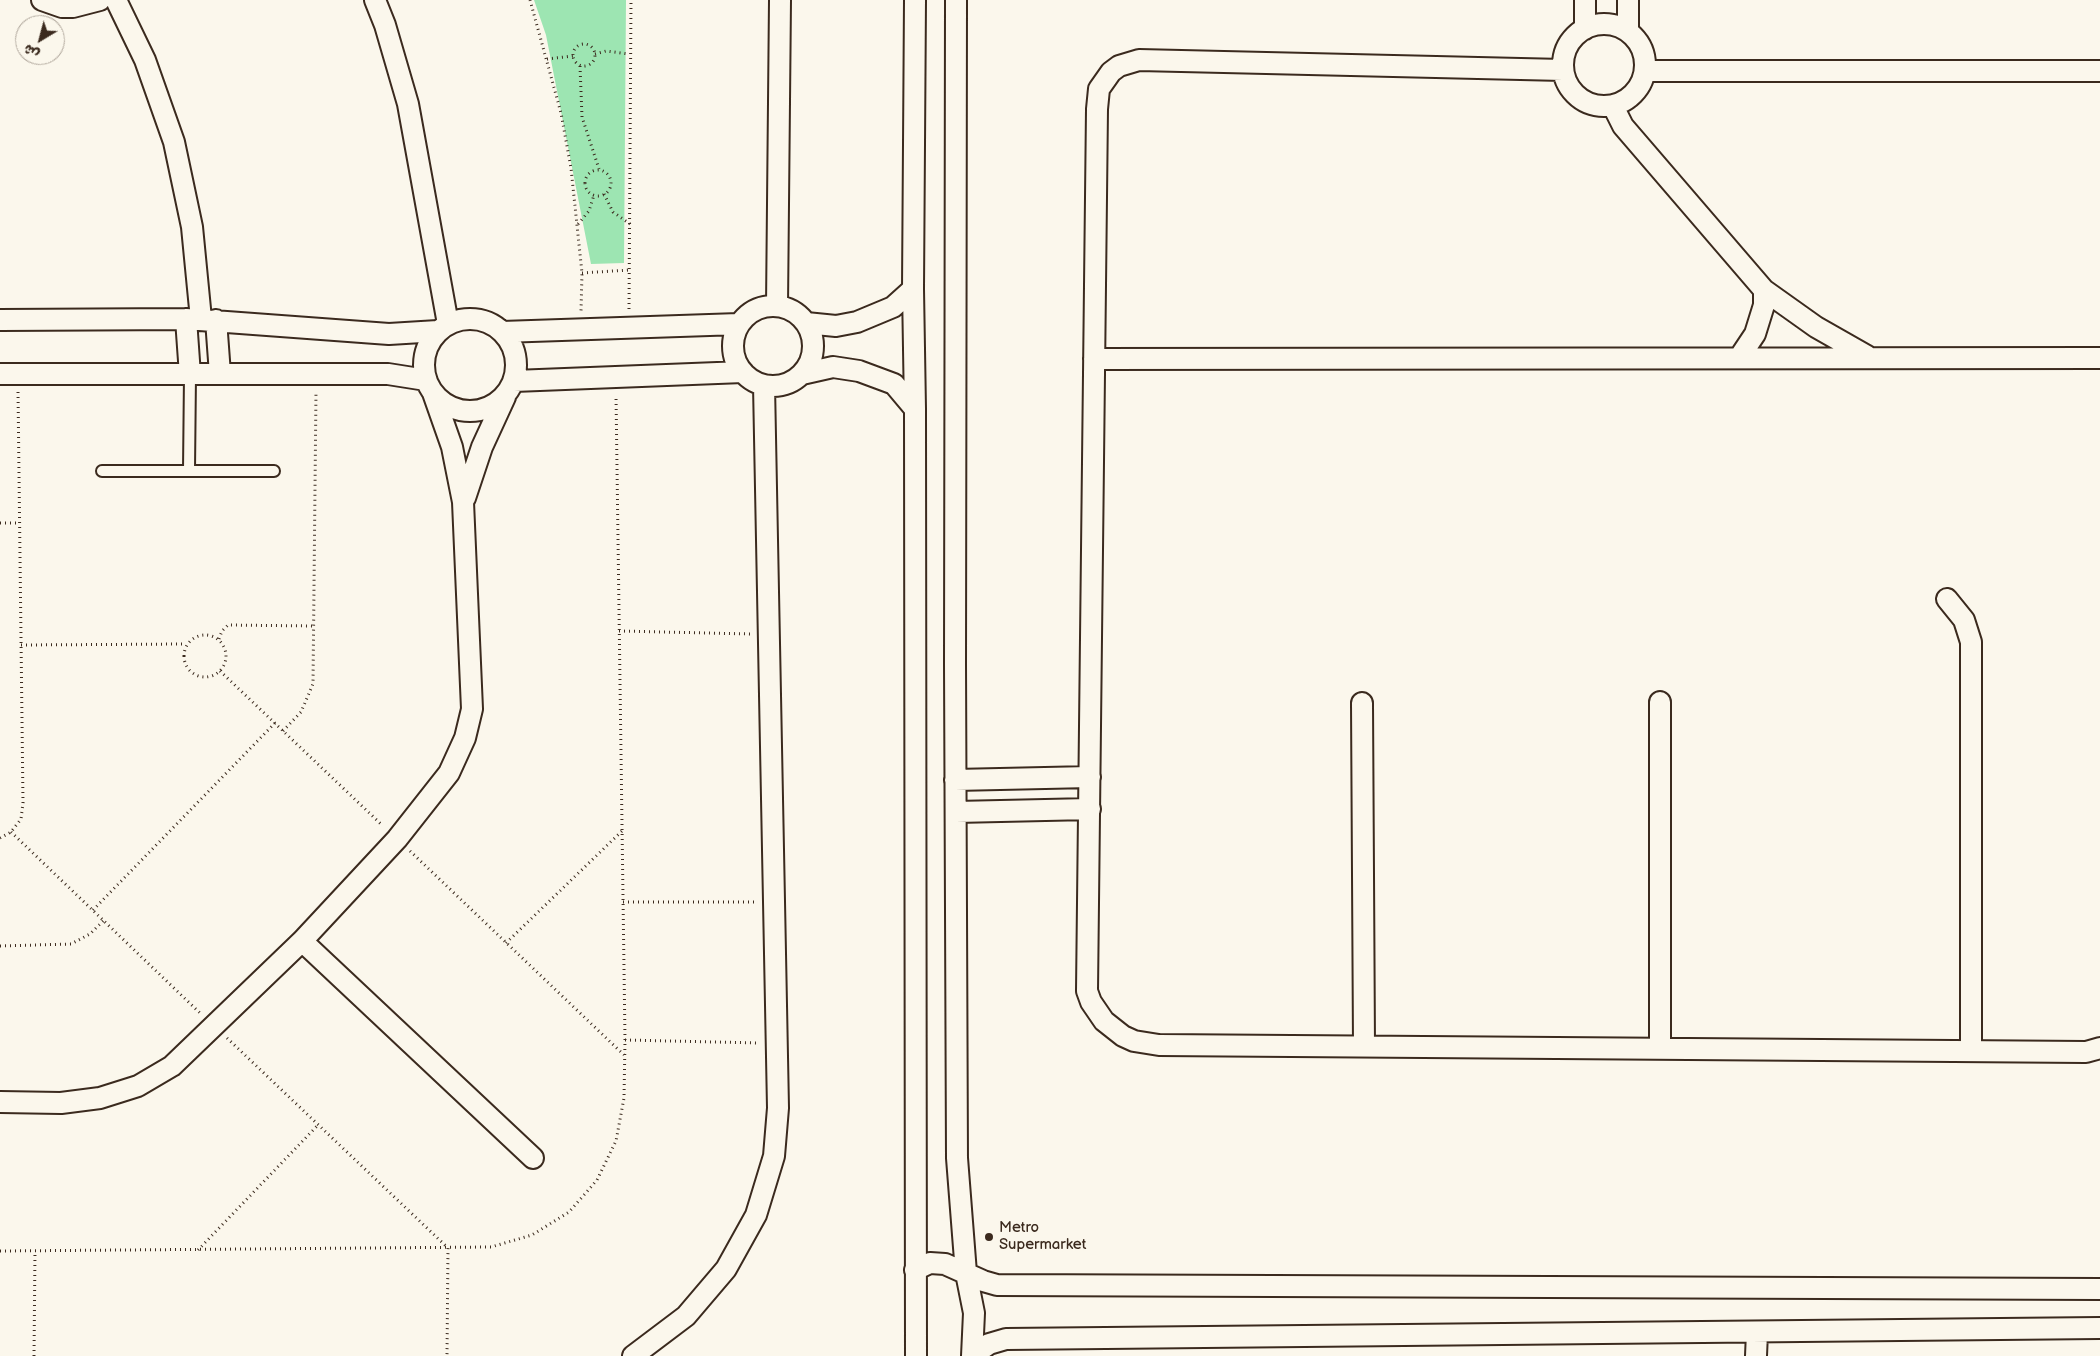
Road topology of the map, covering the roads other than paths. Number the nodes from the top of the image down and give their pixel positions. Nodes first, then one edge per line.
1 (42, 0) edge
2 (100, 0) edge
3 (116, 0) edge
4 (375, 0) edge
5 (780, 0) edge
6 (915, 0) edge
7 (956, 0) edge
8 (1585, 0) edge
9 (1628, 0) edge
10 (1585, 29) junction
11 (1628, 31) junction
12 (1563, 70) junction
13 (1645, 71) junction
14 (2100, 73) edge
15 (1613, 106) junction
16 (912, 289) junction
17 (1764, 290) junction
18 (777, 306) junction
19 (0, 320) edge
20 (201, 320) junction
21 (806, 323) junction
22 (739, 324) junction
23 (443, 328) junction
24 (502, 332) junction
25 (1739, 358) junction
26 (1871, 358) junction
27 (2100, 358) edge
28 (1094, 359) junction
29 (743, 372) junction
30 (9, 374) edge
31 (220, 374) junction
32 (802, 374) junction
33 (190, 375) junction
34 (764, 385) junction
35 (429, 387) junction
36 (510, 388) junction
37 (915, 409) junction
38 (189, 470) junction
39 (102, 471) dead end
40 (274, 471) dead end
41 (463, 502) junction
42 (1947, 599) dead end
43 (1660, 702) dead end
44 (1362, 703) dead end
45 (1090, 777) junction
46 (955, 780) junction
47 (1090, 809) junction
48 (956, 812) junction
49 (302, 941) junction
50 (1364, 1046) junction
51 (2100, 1048) edge
52 (1660, 1049) junction
53 (1971, 1051) junction
54 (0, 1102) edge
55 (533, 1158) dead end
56 (915, 1270) junction
57 (966, 1273) junction
58 (2100, 1289) edge
59 (2100, 1328) edge
60 (1757, 1332) junction
61 (633, 1356) edge
62 (916, 1356) edge
63 (972, 1356) edge
64 (1756, 1356) edge

1 - 2 street
3 - 20 street
4 - 23 street
5 - 18 street
6 - 16 street
7 - 46 street
8 - 10 street
9 - 11 street
10 - 11 street
10 - 12 street
11 - 13 street
12 - 15 street
12 - 28 street
13 - 14 street
13 - 15 street
15 - 17 street
16 - 21 street
16 - 37 street
17 - 25 street
17 - 26 street
18 - 21 street
18 - 22 street
19 - 20 street
20 - 23 street
20 - 31 street
20 - 33 street
21 - 32 street
22 - 24 street
22 - 29 street
23 - 24 street
23 - 35 street
24 - 36 street
25 - 26 street
25 - 28 street
26 - 27 street
28 - 45 street
29 - 34 street
29 - 36 street
30 - 33 street
31 - 33 street
31 - 35 street
32 - 34 street
32 - 37 street
33 - 38 lane
34 - 61 street
35 - 36 street
35 - 41 street
36 - 41 street
37 - 56 street
38 - 39 lane
38 - 40 lane
41 - 49 street
42 - 53 street
43 - 52 street
44 - 50 street
45 - 46 street
45 - 47 street
46 - 48 street
47 - 48 street
47 - 50 street
48 - 57 street
49 - 54 street
49 - 55 street
50 - 52 street
51 - 53 street
52 - 53 street
56 - 57 street
56 - 62 street
57 - 58 street
57 - 63 street
59 - 60 street
60 - 63 street
60 - 64 street

